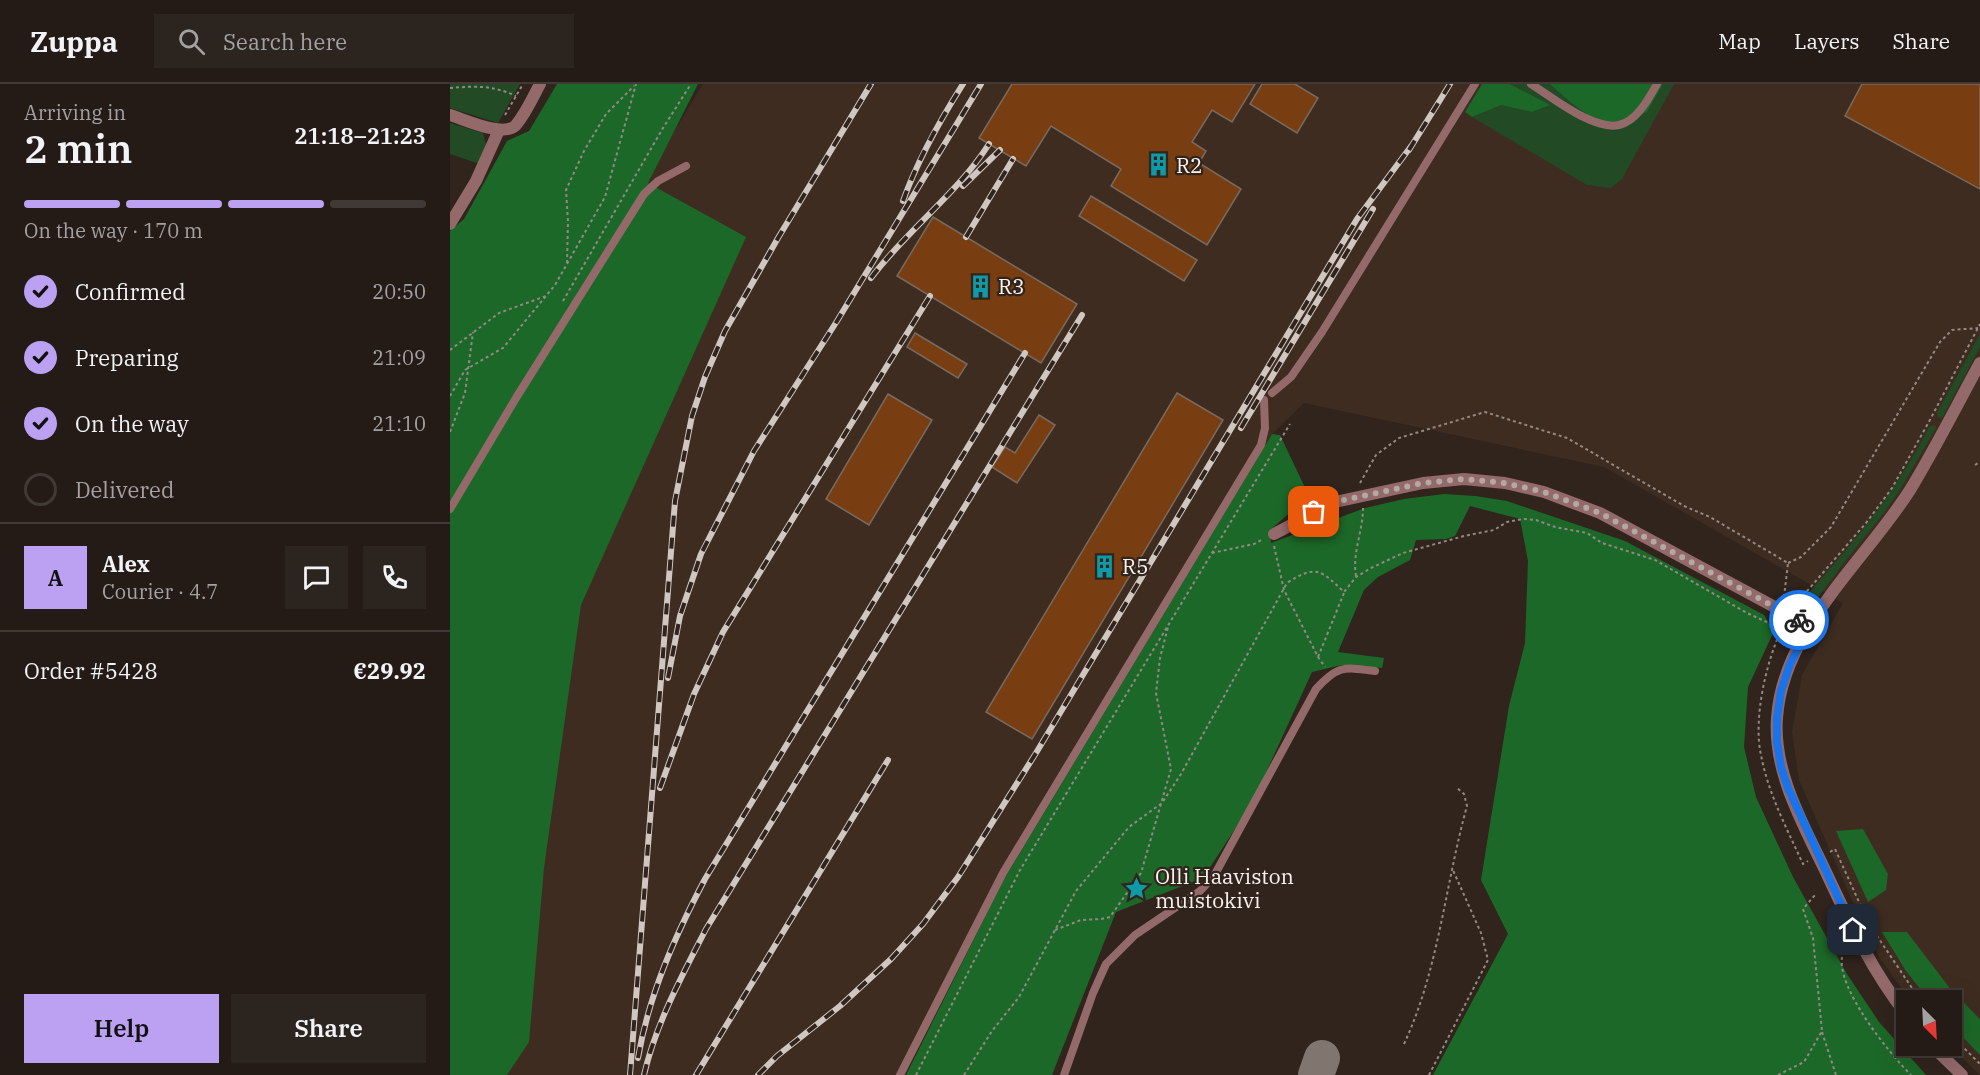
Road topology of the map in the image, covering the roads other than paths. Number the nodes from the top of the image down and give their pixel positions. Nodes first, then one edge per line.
1 (540, 84) edge
2 (1475, 84) edge
3 (1531, 84) edge
4 (1657, 84) edge
5 (450, 115) edge
6 (499, 130) junction
7 (686, 166) dead end
8 (450, 224) edge
9 (1980, 363) edge
10 (1272, 393) dead end
11 (1264, 400) dead end
12 (450, 509) edge
13 (1274, 534) road end
14 (1810, 626) junction
15 (1375, 671) dead end
16 (1896, 999) edge
17 (1942, 1056) edge
18 (900, 1075) edge
19 (1064, 1075) edge
20 (1962, 1075) edge

1 - 6 street
2 - 10 lane
3 - 4 lane
5 - 6 street
6 - 8 street
7 - 12 lane
9 - 14 street
11 - 18 lane
13 - 14 street
14 - 16 street
15 - 19 lane
17 - 20 street

